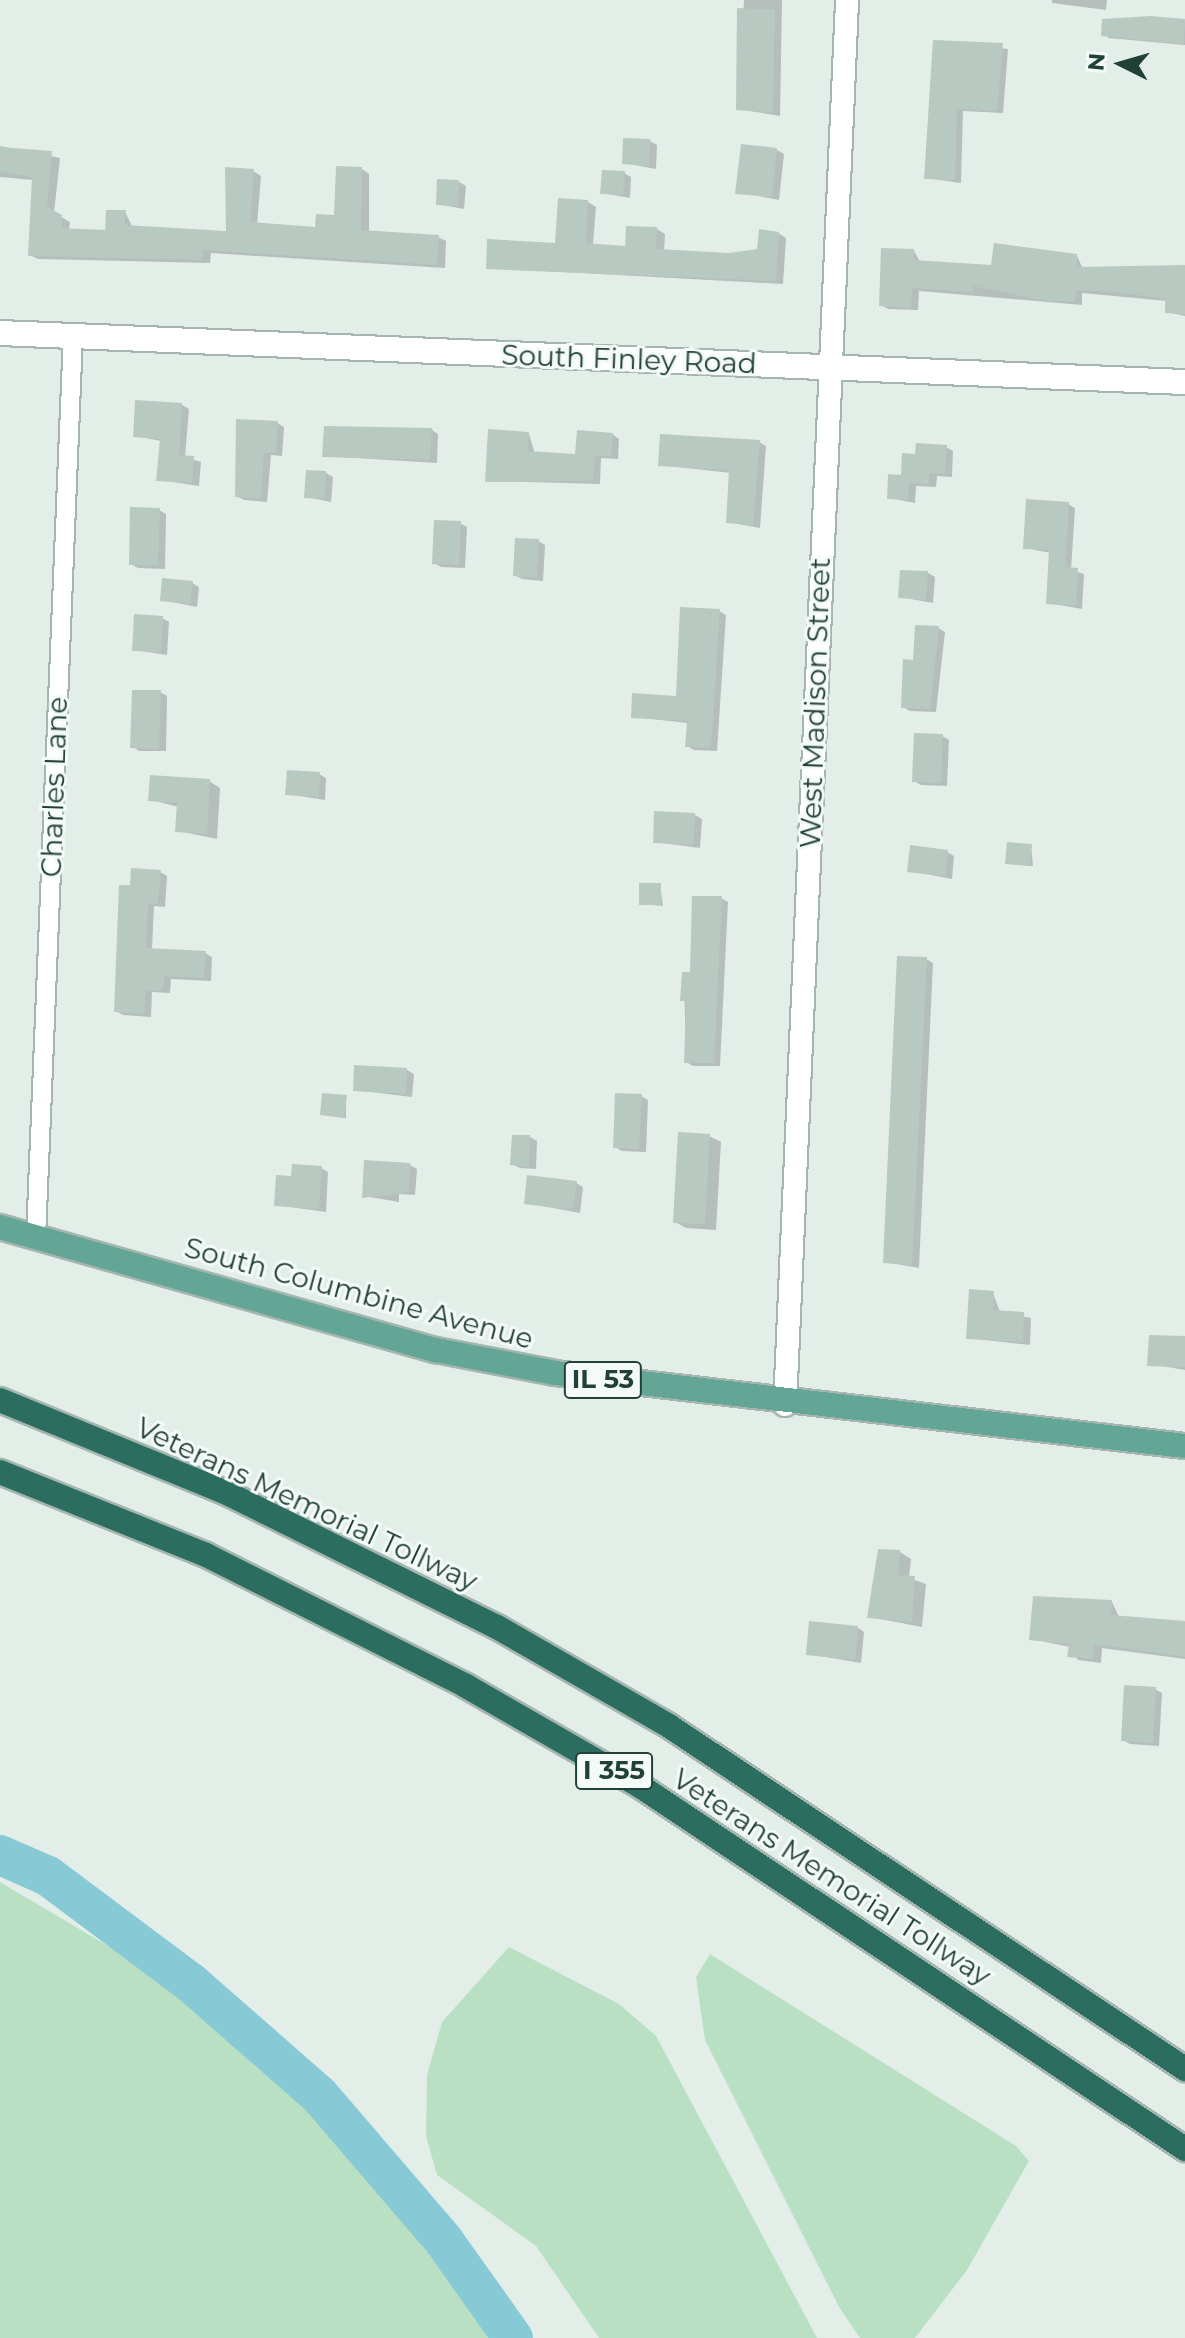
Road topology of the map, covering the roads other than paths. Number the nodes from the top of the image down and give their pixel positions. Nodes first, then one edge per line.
1 (847, 0) edge
2 (0, 333) edge
3 (73, 336) junction
4 (829, 368) junction
5 (1185, 382) edge
6 (0, 1227) edge
7 (36, 1237) junction
8 (0, 1400) edge
9 (785, 1405) junction
10 (1185, 1446) edge
11 (0, 1472) edge
12 (1185, 2069) edge
13 (1185, 2149) edge

1 - 4 street, West Madison Street
2 - 3 main road, South Finley Road
3 - 4 main road, South Finley Road
3 - 7 street, Charles Lane
4 - 5 main road, South Finley Road
4 - 9 street, West Madison Street
6 - 7 main road, South Columbine Avenue / IL 53
7 - 9 main road, South Columbine Avenue / IL 53
8 - 12 highway, Veterans Memorial Tollway / I 355
9 - 10 main road, South Columbine Avenue / IL 53
11 - 13 highway, Veterans Memorial Tollway / I 355

